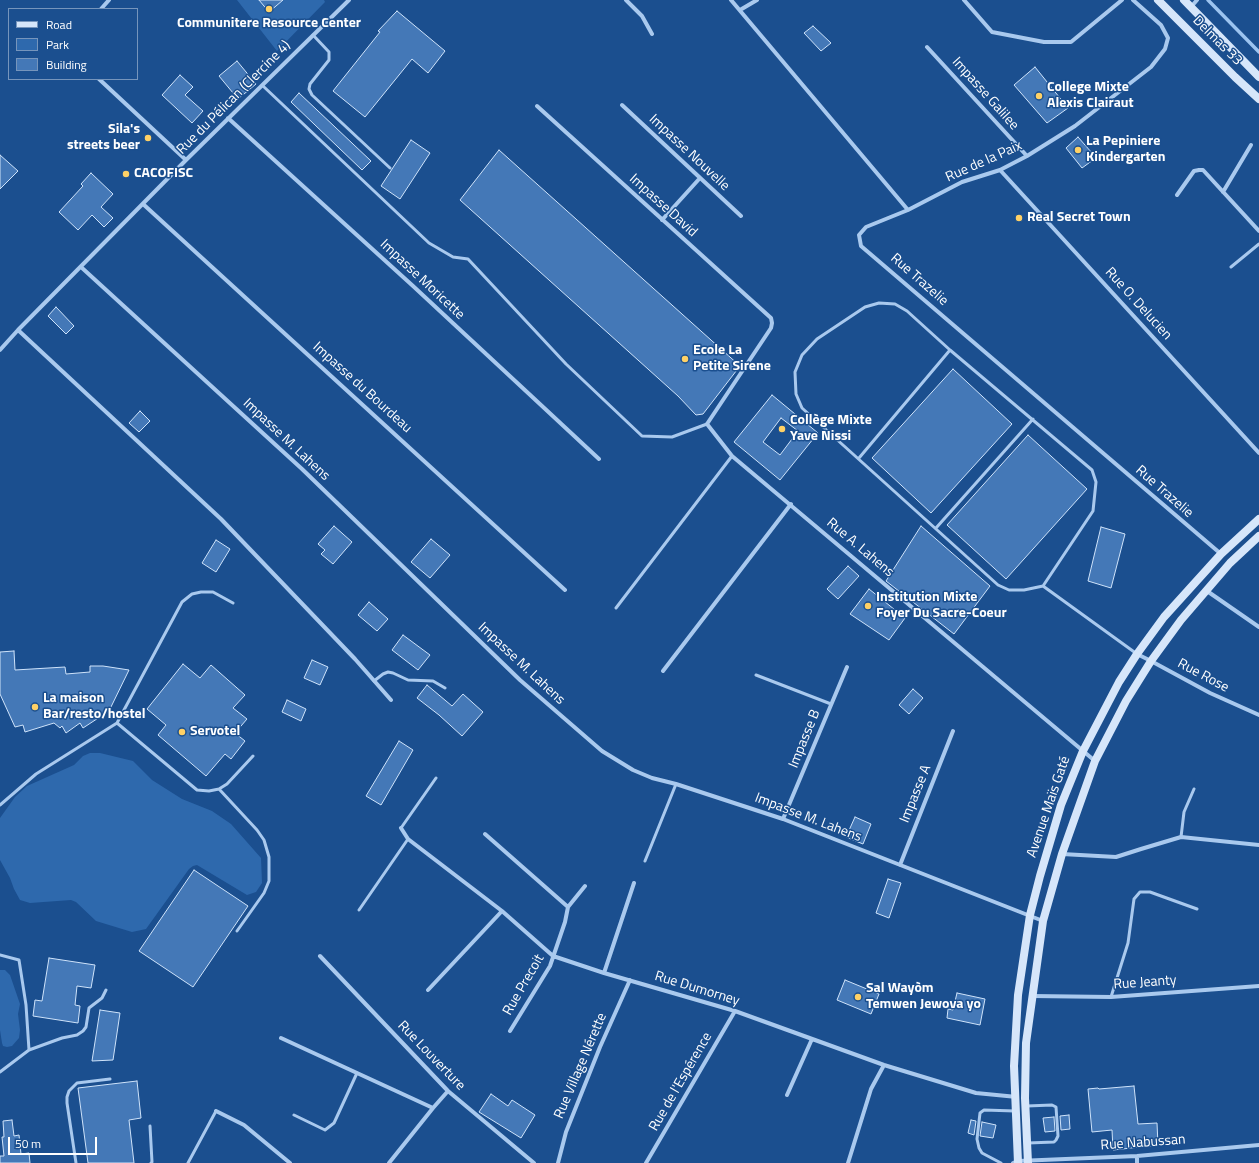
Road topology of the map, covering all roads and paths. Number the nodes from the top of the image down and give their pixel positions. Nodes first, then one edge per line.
1 (109, 0) edge
2 (349, 0) edge
3 (626, 0) edge
4 (731, 0) edge
5 (757, 0) edge
6 (964, 0) edge
7 (1122, 0) edge
8 (1133, 0) edge
9 (1158, 0) edge
10 (1184, 0) edge
11 (1197, 0) edge
12 (1191, 7) junction
13 (102, 8) edge
14 (740, 10) junction
15 (652, 34) dead end
16 (313, 35) junction
17 (927, 47) dead end
18 (1259, 76) edge
19 (100, 80) edge
20 (263, 86) junction
21 (1259, 99) edge
22 (622, 105) dead end
23 (537, 106) dead end
24 (228, 118) junction
25 (1251, 145) dead end
26 (1027, 156) junction
27 (186, 160) junction
28 (390, 168) dead end
29 (1000, 170) junction
30 (700, 178) junction
31 (1223, 192) junction
32 (1177, 195) dead end
33 (143, 204) junction
34 (908, 210) junction
35 (742, 216) dead end
36 (662, 220) junction
37 (1259, 231) edge
38 (1259, 244) edge
39 (81, 267) junction
40 (1231, 267) dead end
41 (18, 330) junction
42 (0, 350) edge
43 (950, 350) junction
44 (1032, 419) junction
45 (707, 424) junction
46 (1259, 453) edge
47 (732, 456) junction
48 (859, 458) junction
49 (599, 459) dead end
50 (791, 504) junction
51 (1259, 519) edge
52 (936, 528) junction
53 (1259, 536) edge
54 (1220, 554) junction
55 (1043, 586) junction
56 (565, 590) dead end
57 (1207, 591) junction
58 (232, 603) dead end
59 (616, 608) dead end
60 (1259, 627) edge
61 (1137, 654) junction
62 (1151, 661) junction
63 (847, 667) dead end
64 (663, 671) dead end
65 (756, 675) dead end
66 (374, 681) junction
67 (445, 688) dead end
68 (391, 700) dead end
69 (831, 704) junction
70 (1259, 715) edge
71 (117, 723) junction
72 (953, 731) dead end
73 (1083, 751) junction
74 (253, 756) dead end
75 (1095, 761) junction
76 (436, 778) dead end
77 (676, 784) junction
78 (219, 789) junction
79 (1194, 789) dead end
80 (0, 805) edge
81 (783, 819) junction
82 (402, 828) joint
83 (485, 834) dead end
84 (1181, 837) junction
85 (408, 839) junction
86 (1259, 845) edge
87 (1062, 854) junction
88 (645, 861) dead end
89 (900, 865) junction
90 (634, 883) dead end
91 (585, 886) dead end
92 (568, 907) junction
93 (1197, 909) dead end
94 (359, 910) dead end
95 (502, 911) junction
96 (1030, 915) junction
97 (1043, 921) junction
98 (237, 931) dead end
99 (0, 955) edge
100 (320, 956) dead end
101 (553, 956) junction
102 (604, 973) junction
103 (630, 980) junction
104 (1259, 986) edge
105 (106, 990) dead end
106 (428, 990) dead end
107 (1032, 996) junction
108 (1110, 997) junction
109 (735, 1011) junction
110 (510, 1030) dead end
111 (281, 1038) dead end
112 (812, 1039) junction
113 (29, 1050) junction
114 (884, 1065) junction
115 (0, 1072) edge
116 (358, 1074) junction
117 (110, 1079) dead end
118 (448, 1091) junction
119 (787, 1095) dead end
120 (1015, 1097) junction
121 (1025, 1098) junction
122 (1025, 1106) junction
123 (433, 1108) junction
124 (1016, 1111) junction
125 (216, 1112) joint
126 (294, 1115) dead end
127 (150, 1126) dead end
128 (1027, 1144) junction
129 (1259, 1145) edge
130 (1137, 1156) junction
131 (1016, 1162) edge
132 (1028, 1162) edge
133 (76, 1163) edge
134 (151, 1163) edge
135 (188, 1163) edge
136 (290, 1163) edge
137 (389, 1163) edge
138 (534, 1163) edge
139 (558, 1163) edge
140 (646, 1163) edge
141 (848, 1163) edge
142 (1001, 1163) edge
143 (1137, 1163) edge

1 - 13 street
2 - 16 street, Rue du Pélican (Clercine 4)
3 - 15 street
4 - 14 street
5 - 14 street
6 - 7 street
8 - 26 street, Rue de la Paix
9 - 21 main road, Delmas 33
10 - 12 main road, Delmas 33
11 - 12 street
12 - 18 main road, Delmas 33
14 - 34 street
16 - 20 street, Rue du Pélican (Clercine 4)
16 - 28 lane
17 - 26 street, Impasse Galilee
19 - 27 street
20 - 24 street, Rue du Pélican (Clercine 4)
20 - 45 lane
22 - 30 street, Impasse Nouvelle
23 - 36 street, Impasse David
24 - 27 street, Rue du Pélican (Clercine 4)
24 - 49 street, Impasse Moricette
25 - 31 street
26 - 29 street, Rue de la Paix
27 - 33 street, Rue du Pélican (Clercine 4)
29 - 34 street, Rue de la Paix
29 - 46 street, Rue O. Delucien
30 - 35 street, Impasse Nouvelle
30 - 36 street
31 - 32 street
31 - 37 street
33 - 39 street, Rue du Pélican (Clercine 4)
33 - 56 street, Impasse du Bourdeau
34 - 54 street, Rue Trazelie
36 - 45 street, Impasse David
38 - 40 lane
39 - 41 street, Rue du Pélican (Clercine 4)
39 - 77 street, Impasse M. Lahens
41 - 42 street, Rue du Pélican (Clercine 4)
41 - 66 street
43 - 44 lane
43 - 48 lane
43 - 48 lane
44 - 52 lane
44 - 55 lane
45 - 47 street, Rue A. Lahens
47 - 50 street, Rue A. Lahens
47 - 59 lane
48 - 52 lane
50 - 64 street
50 - 73 street, Rue A. Lahens
51 - 54 main road, Avenue Maïs Gaté
52 - 55 lane
53 - 57 main road, Avenue Maïs Gaté
54 - 61 main road, Avenue Maïs Gaté
55 - 61 lane
57 - 60 street
57 - 62 main road, Avenue Maïs Gaté
58 - 71 lane
61 - 62 street, Rue Rose
61 - 73 main road, Avenue Maïs Gaté
62 - 70 street, Rue Rose
62 - 75 main road, Avenue Maïs Gaté
63 - 69 street, Impasse B
65 - 69 lane
66 - 67 lane
66 - 68 street
69 - 81 street, Impasse B
71 - 78 lane
71 - 80 lane
72 - 89 street, Impasse A
73 - 75 street, Rue A. Lahens
73 - 96 main road, Avenue Maïs Gaté
74 - 78 lane
75 - 87 main road, Avenue Maïs Gaté
76 - 82 lane
77 - 81 street, Impasse M. Lahens
77 - 88 lane
78 - 98 lane
79 - 84 lane
81 - 89 street, Impasse M. Lahens
82 - 85 street, Rue Dumorney
83 - 92 street
84 - 86 street
84 - 87 street
85 - 94 lane
85 - 95 street, Rue Dumorney
87 - 97 main road, Avenue Maïs Gaté
89 - 96 street, Impasse M. Lahens
90 - 102 street
91 - 92 street, Rue Precoit
92 - 101 street, Rue Precoit
93 - 108 lane
95 - 101 street, Rue Dumorney
95 - 106 street
96 - 97 street, Impasse M. Lahens
96 - 120 main road, Avenue Maïs Gaté
97 - 107 main road, Avenue Maïs Gaté
99 - 113 lane
100 - 118 street, Rue Louverture
101 - 102 street, Rue Dumorney
101 - 110 street, Rue Precoit
102 - 103 street, Rue Dumorney
103 - 109 street, Rue Dumorney
103 - 139 street, Rue Village Nérette
104 - 108 street, Rue Jeanty
105 - 113 lane
107 - 108 street, Rue Jeanty
107 - 121 main road, Avenue Maïs Gaté
109 - 112 street, Rue Dumorney
109 - 140 street, Rue de l'Espérence
111 - 116 street
112 - 114 street, Rue Dumorney
112 - 119 street
113 - 115 lane
114 - 120 street, Rue Dumorney
114 - 141 street
116 - 123 street
116 - 126 lane
117 - 133 lane
118 - 123 street
118 - 138 street, Rue Louverture
120 - 121 street, Rue Dumorney
120 - 124 main road, Avenue Maïs Gaté
121 - 122 main road, Avenue Maïs Gaté
122 - 128 main road, Avenue Maïs Gaté
122 - 128 lane
123 - 137 street
124 - 131 main road, Avenue Maïs Gaté
124 - 142 lane
125 - 135 lane
125 - 136 street
127 - 134 lane
128 - 132 main road, Avenue Maïs Gaté
129 - 130 street, Rue Nabussan
130 - 132 street, Rue Nabussan
130 - 143 street
131 - 132 street, Rue Nabussan

